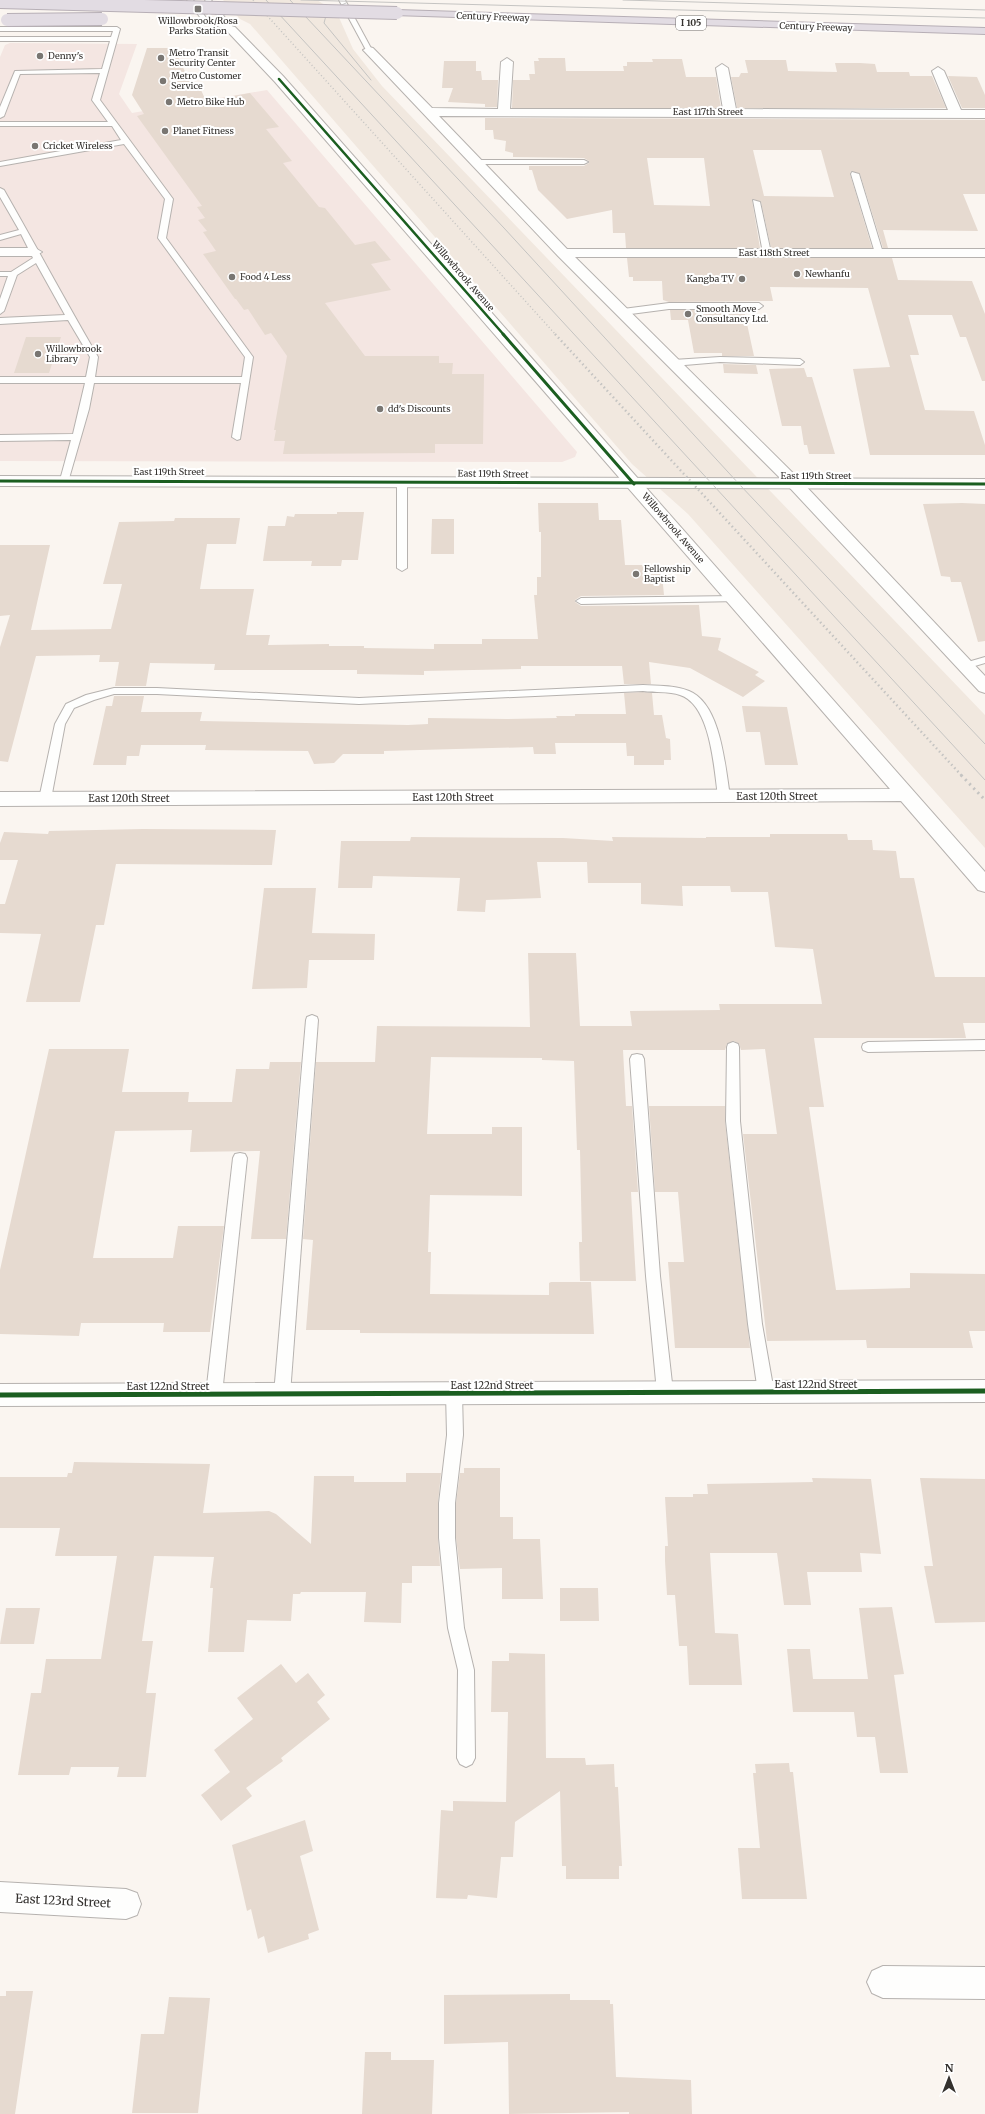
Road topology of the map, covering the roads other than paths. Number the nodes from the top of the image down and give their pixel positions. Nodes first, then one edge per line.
1 (190, 0) edge
2 (208, 0) edge
3 (342, 0) edge
4 (0, 2) edge
5 (397, 13) junction
6 (163, 18) dead end
7 (124, 19) dead end
8 (0, 20) edge
9 (0, 29) edge
10 (231, 29) junction
11 (985, 31) edge
12 (0, 39) edge
13 (114, 39) junction
14 (369, 50) joint
15 (507, 62) dead end
16 (722, 68) dead end
17 (104, 71) junction
18 (938, 71) dead end
19 (430, 112) junction
20 (504, 112) junction
21 (730, 112) junction
22 (956, 114) junction
23 (985, 114) edge
24 (0, 116) edge
25 (0, 124) edge
26 (114, 124) junction
27 (126, 141) junction
28 (477, 162) junction
29 (584, 162) dead end
30 (0, 164) edge
31 (855, 174) dead end
32 (1, 194) edge
33 (756, 202) dead end
34 (24, 231) junction
35 (0, 238) edge
36 (0, 252) edge
37 (563, 253) junction
38 (767, 253) junction
39 (879, 253) junction
40 (985, 253) edge
41 (36, 255) junction
42 (0, 274) edge
43 (13, 274) junction
44 (759, 306) dead end
45 (0, 311) edge
46 (623, 312) junction
47 (72, 317) junction
48 (0, 321) edge
49 (800, 362) dead end
50 (673, 363) junction
51 (0, 380) edge
52 (246, 380) junction
53 (89, 381) junction
54 (76, 437) junction
55 (237, 437) dead end
56 (0, 438) edge
57 (65, 480) junction
58 (0, 481) edge
59 (402, 481) junction
60 (634, 484) junction
61 (795, 484) junction
62 (985, 484) edge
63 (402, 568) dead end
64 (735, 599) junction
65 (581, 601) dead end
66 (985, 660) edge
67 (965, 666) junction
68 (985, 687) edge
69 (906, 795) junction
70 (724, 796) junction
71 (0, 799) edge
72 (45, 799) junction
73 (985, 885) edge
74 (312, 1020) dead end
75 (985, 1045) edge
76 (733, 1047) dead end
77 (868, 1047) dead end
78 (637, 1059) dead end
79 (240, 1158) dead end
80 (985, 1391) edge
81 (665, 1392) junction
82 (766, 1392) junction
83 (454, 1393) junction
84 (214, 1394) junction
85 (282, 1394) junction
86 (0, 1395) edge
87 (466, 1758) dead end
88 (0, 1897) edge
89 (126, 1904) dead end
90 (883, 1982) dead end
91 (985, 1982) edge

1 - 10 lane
2 - 10 lane
3 - 14 lane
4 - 5 highway, Century Freeway / I 105, bridge
5 - 6 highway, bridge
5 - 11 highway, Century Freeway / I 105
7 - 8 highway, bridge
9 - 13 lane
10 - 60 street, Willowbrook Avenue
12 - 13 lane
13 - 17 lane
14 - 19 street
15 - 20 street
16 - 21 street
17 - 24 lane
17 - 26 lane
18 - 22 street
19 - 20 street, East 117th Street
19 - 28 street
20 - 21 street, East 117th Street
21 - 22 street, East 117th Street
22 - 23 street, East 117th Street
25 - 26 lane
26 - 27 lane
27 - 30 lane
27 - 52 lane
28 - 29 lane
28 - 37 street
31 - 39 lane
32 - 34 lane
33 - 38 lane
34 - 35 lane
34 - 41 lane
36 - 41 street
37 - 38 street, East 118th Street
37 - 46 street
38 - 39 street, East 118th Street
39 - 40 street, East 118th Street
41 - 43 lane
41 - 47 lane
42 - 43 lane
43 - 45 lane
44 - 46 lane
46 - 50 street
47 - 48 lane
47 - 53 lane
49 - 50 lane
50 - 61 street
51 - 53 lane
52 - 53 lane
52 - 55 lane
53 - 54 lane
54 - 56 lane
54 - 57 lane
57 - 58 street, East 119th Street
57 - 59 street, East 119th Street
59 - 60 street, East 119th Street
59 - 63 lane
60 - 61 street, East 119th Street
60 - 64 street, Willowbrook Avenue
61 - 62 street, East 119th Street
61 - 67 street
64 - 65 lane
64 - 69 street, Willowbrook Avenue
66 - 67 lane
67 - 68 street
69 - 70 street, East 120th Street
69 - 73 street, Willowbrook Avenue
70 - 72 street, East 120th Street
70 - 72 lane
71 - 72 street, East 120th Street
74 - 85 lane
75 - 77 lane
76 - 82 lane
78 - 81 lane
79 - 84 lane
80 - 82 street, East 122nd Street
81 - 82 street, East 122nd Street
81 - 83 street, East 122nd Street
83 - 85 street, East 122nd Street
83 - 87 lane
84 - 85 street, East 122nd Street
84 - 86 street, East 122nd Street
88 - 89 street, East 123rd Street
90 - 91 street

